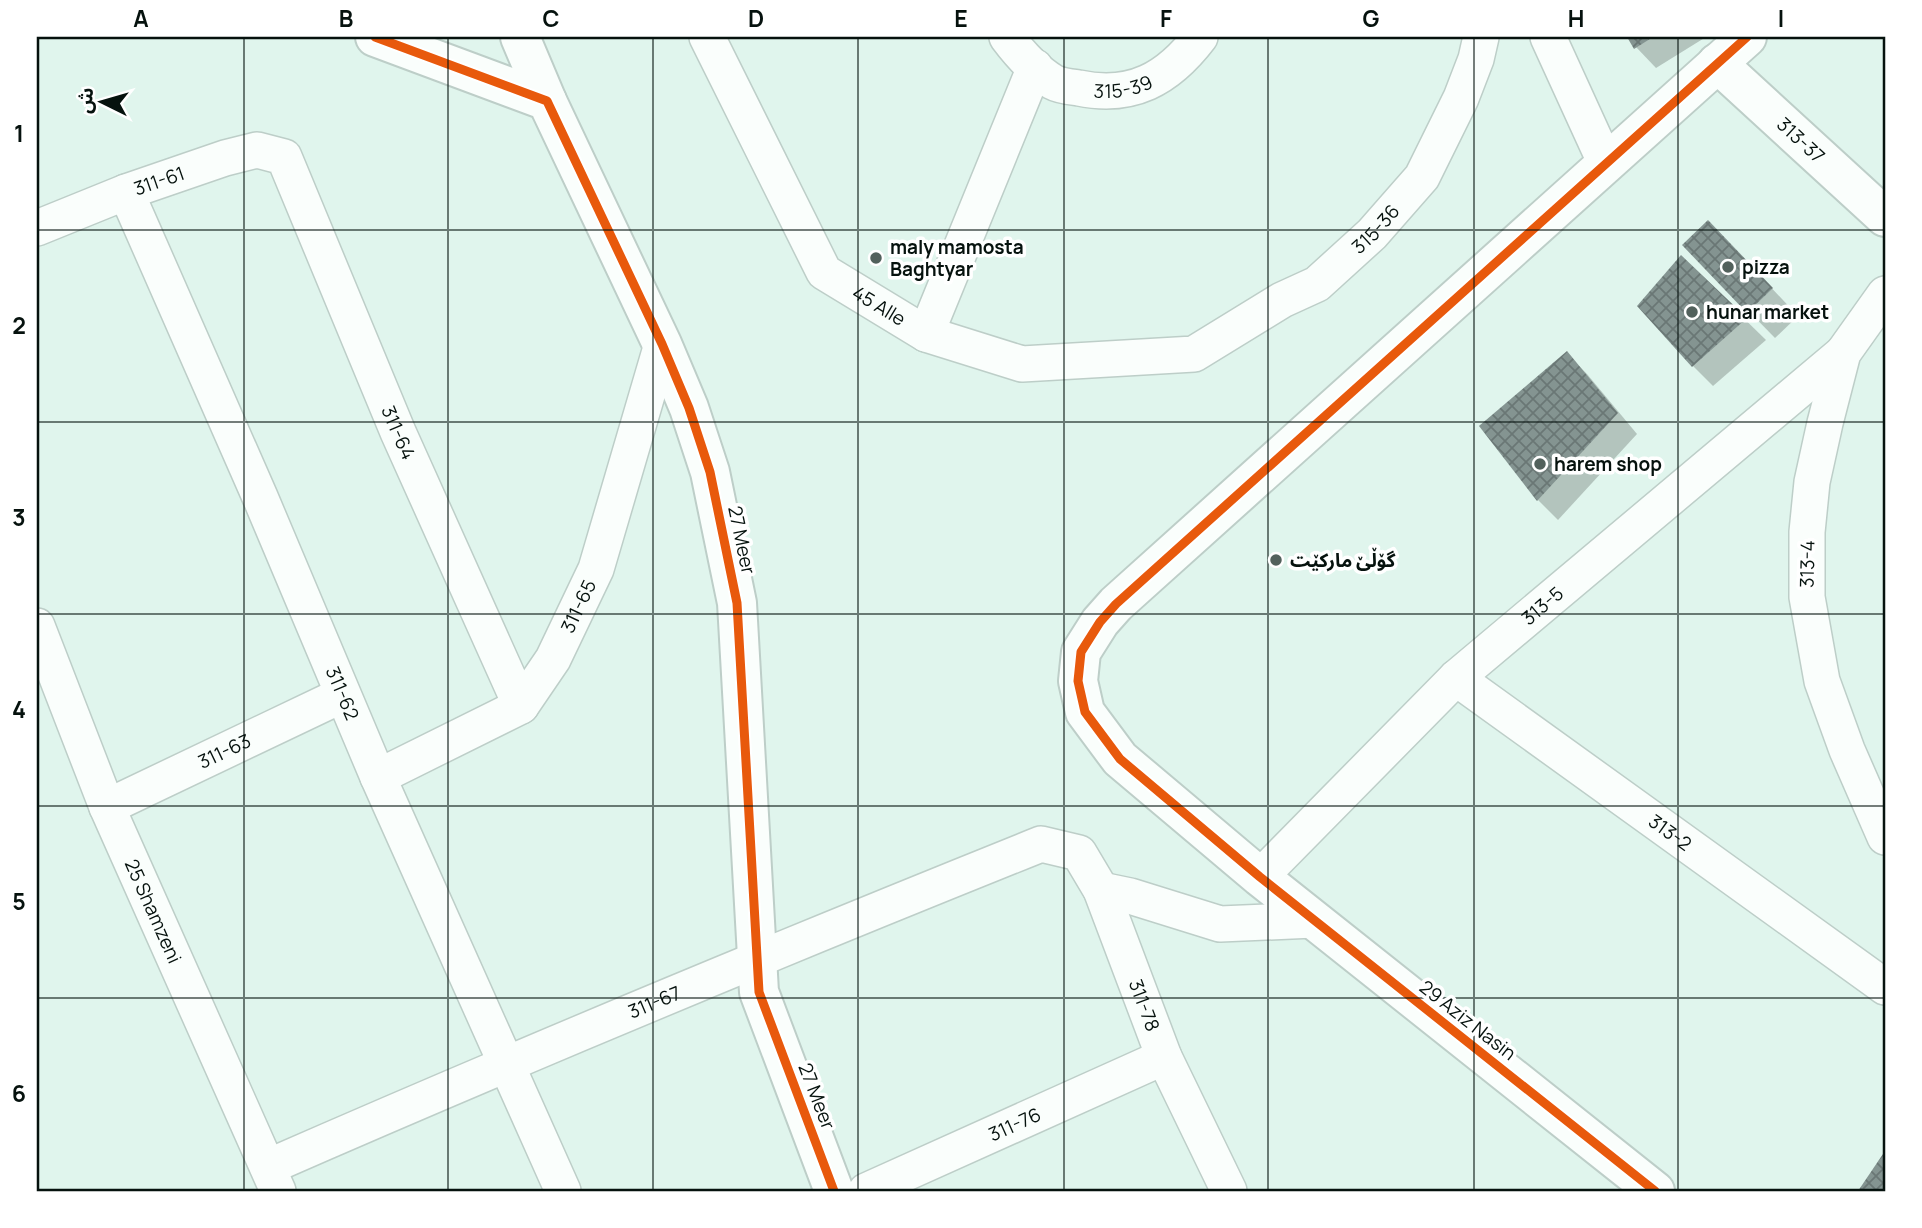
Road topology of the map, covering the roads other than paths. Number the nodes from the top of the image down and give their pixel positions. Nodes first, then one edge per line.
1 (375, 37) edge
2 (520, 37) edge
3 (707, 37) edge
4 (1007, 37) edge
5 (1200, 37) edge
6 (1548, 37) edge
7 (1747, 37) edge
8 (1473, 38) edge
9 (1717, 63) junction
10 (1035, 68) junction
11 (547, 101) junction
12 (284, 157) joint
13 (1606, 164) junction
14 (126, 192) junction
15 (1885, 217) edge
16 (37, 228) edge
17 (1885, 294) edge
18 (926, 334) junction
19 (662, 344) junction
20 (1194, 354) joint
21 (1843, 354) junction
22 (37, 626) edge
23 (1456, 678) junction
24 (342, 695) junction
25 (521, 706) junction
26 (378, 777) junction
27 (107, 807) junction
28 (1885, 837) edge
29 (1041, 844) joint
30 (1260, 877) junction
31 (1101, 890) junction
32 (1314, 920) junction
33 (757, 958) junction
34 (1885, 987) edge
35 (1164, 1057) junction
36 (507, 1063) junction
37 (273, 1179) edge
38 (563, 1191) edge
39 (834, 1191) edge
40 (866, 1191) edge
41 (1229, 1191) edge
42 (1655, 1191) edge

1 - 11 street
2 - 11 street
3 - 18 street, 45 Alle
4 - 10 street, 315-39
5 - 10 street, 315-39
6 - 13 street
7 - 9 street, 29 Aziz Nasin
8 - 20 street, 315-36
9 - 13 street, 29 Aziz Nasin
9 - 15 street, 313-37
10 - 18 street
11 - 19 street, 27 Meer
12 - 14 street, 311-61
12 - 25 street, 311-64
13 - 30 street, 29 Aziz Nasin
14 - 16 street, 311-61
14 - 24 street, 311-62
17 - 21 street, 313-4
18 - 20 street, 45 Alle
19 - 25 street, 311-65
19 - 33 street, 27 Meer
21 - 23 street, 313-5
21 - 28 street, 313-4
22 - 27 street, 25 Shamzeni
23 - 30 street, 313-5
23 - 34 street, 313-2
24 - 26 street, 311-62
24 - 27 street, 311-63
25 - 26 street
26 - 36 street, 311-62
27 - 37 street, 25 Shamzeni
29 - 31 street, 311-78
29 - 33 street, 311-67
30 - 32 street, 29 Aziz Nasin
31 - 32 street
31 - 35 street, 311-78
32 - 42 street, 29 Aziz Nasin
33 - 36 street, 311-67
33 - 39 street, 27 Meer
35 - 40 street, 311-76
35 - 41 street, 311-78
36 - 37 street, 311-67
36 - 38 street, 311-62

